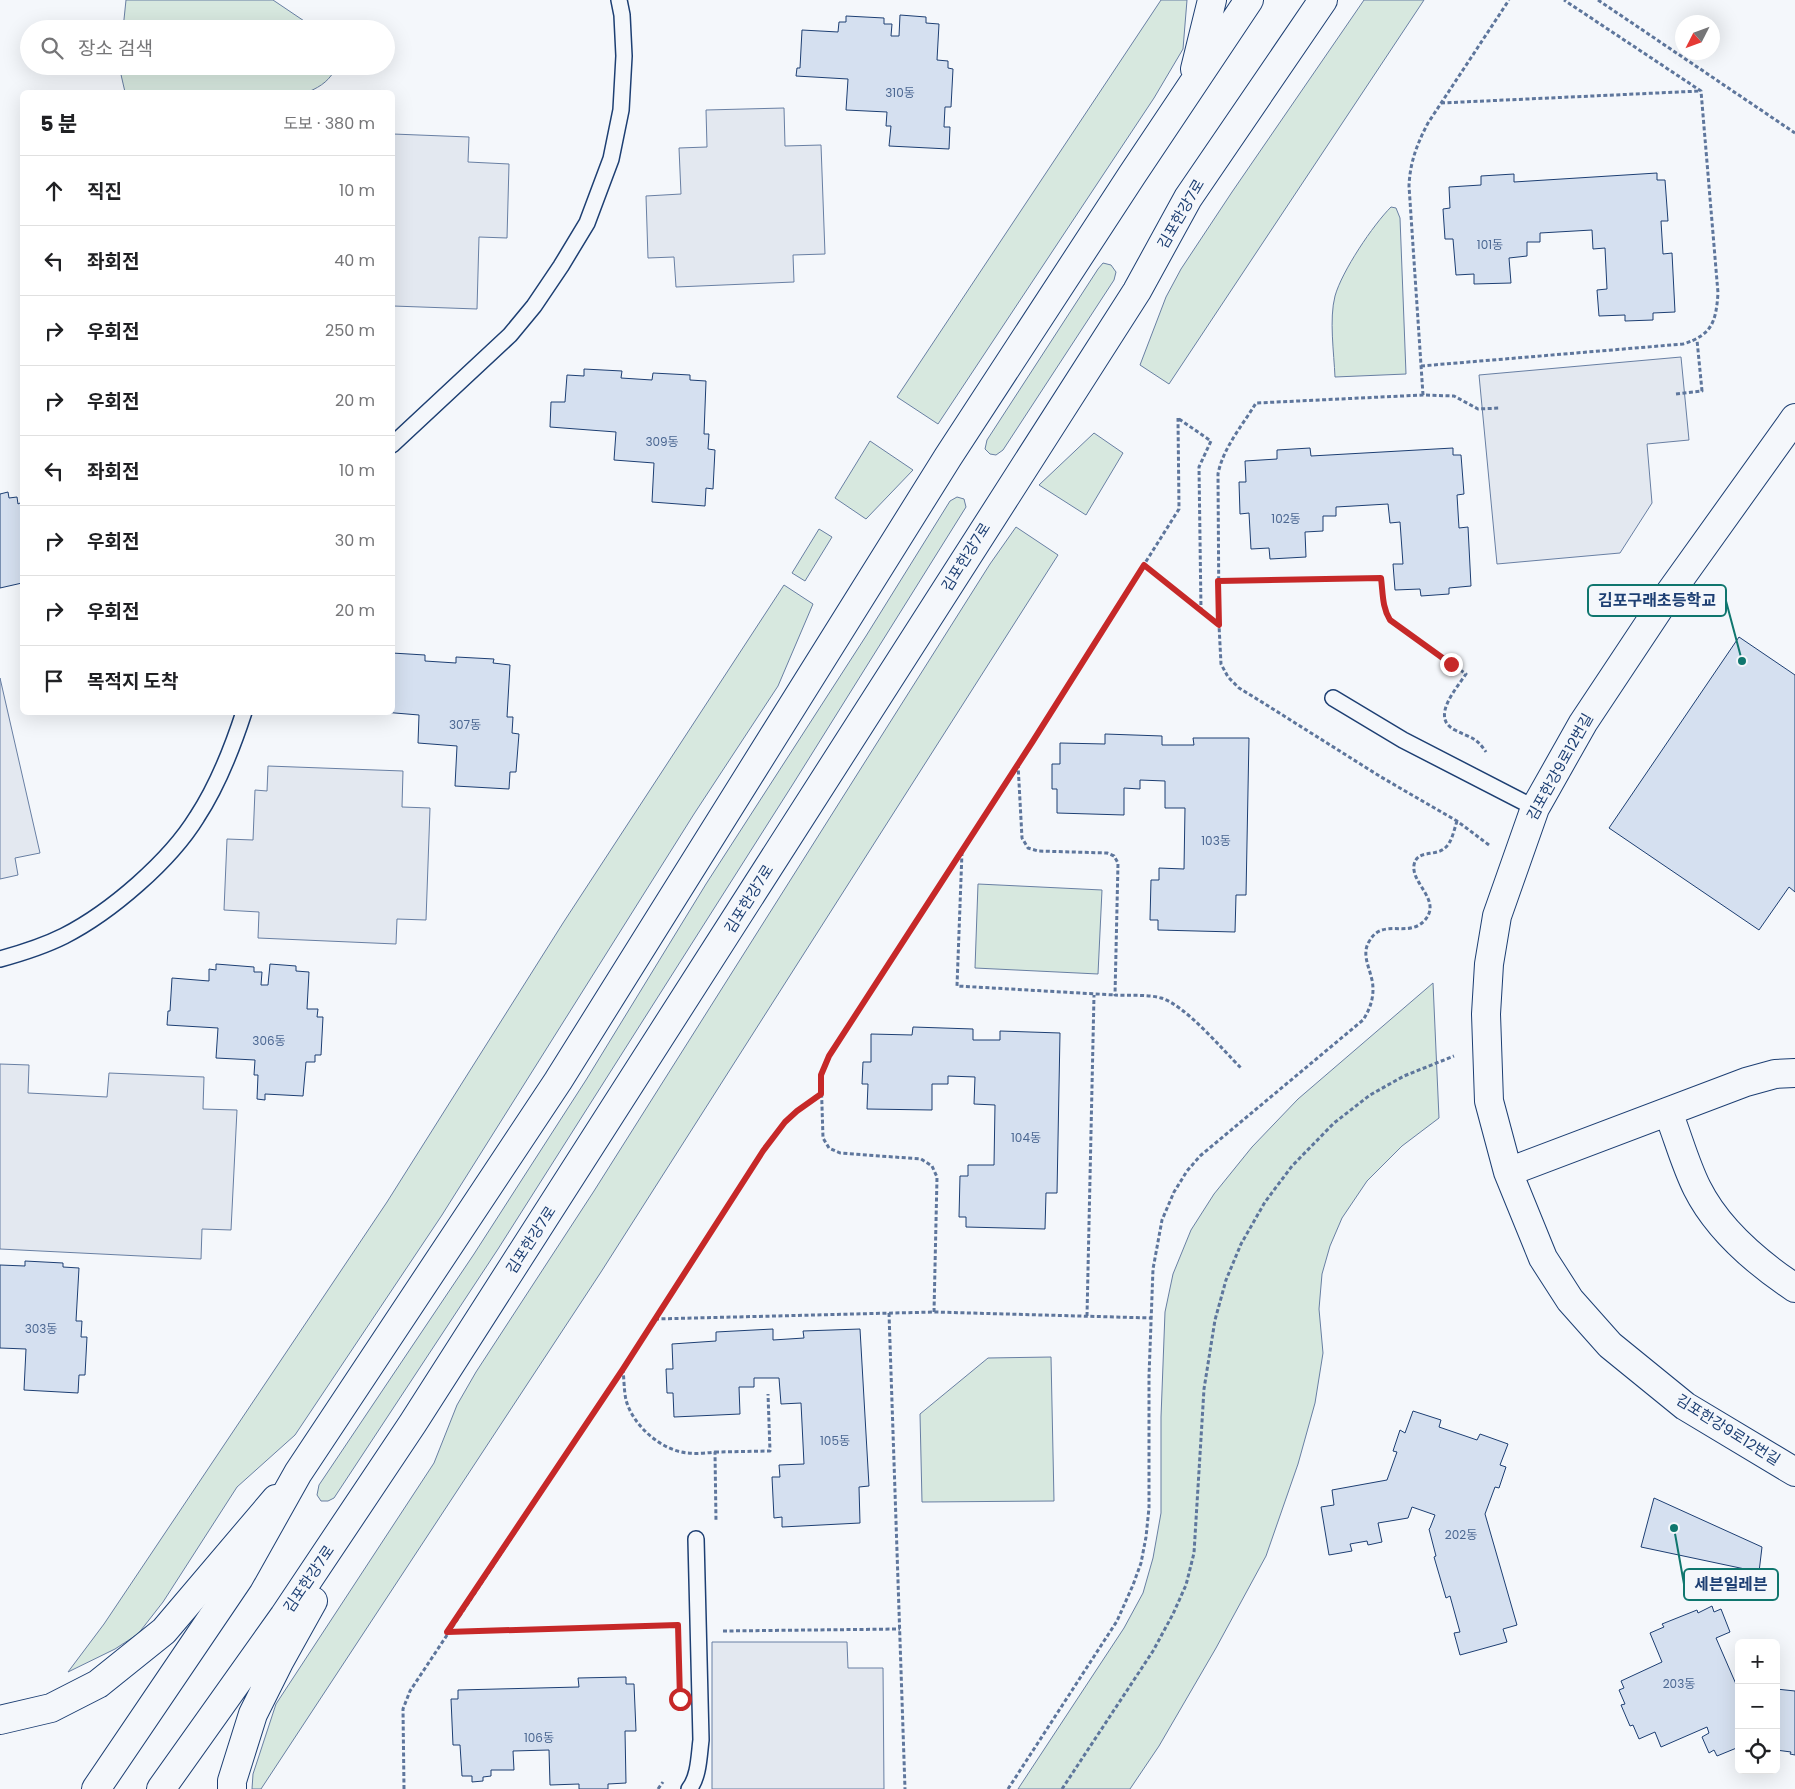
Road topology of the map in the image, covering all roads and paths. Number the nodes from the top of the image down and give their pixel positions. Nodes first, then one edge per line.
1 (619, 0) edge
2 (1212, 0) edge
3 (1250, 0) edge
4 (1323, 0) edge
5 (1509, 0) edge
6 (1564, 0) edge
7 (1598, 0) edge
8 (1189, 90) junction
9 (1700, 91) junction
10 (1441, 103) junction
11 (1795, 133) edge
12 (1697, 340) junction
13 (1421, 366) junction
14 (1676, 394) dead end
15 (1423, 395) junction
16 (1500, 408) dead end
17 (1795, 418) edge
18 (395, 442) edge
19 (1144, 565) junction
20 (1218, 581) junction
21 (1201, 610) junction
22 (1219, 625) junction
23 (1333, 698) dead end
24 (243, 715) edge
25 (1488, 754) dead end
26 (1018, 764) junction
27 (1535, 808) junction
28 (1457, 821) junction
29 (1492, 848) dead end
30 (962, 851) junction
31 (0, 959) edge
32 (1094, 995) junction
33 (1114, 995) junction
34 (1454, 1056) dead end
35 (1241, 1068) dead end
36 (1795, 1073) edge
37 (821, 1094) junction
38 (1668, 1112) junction
39 (1508, 1172) junction
40 (1795, 1288) edge
41 (889, 1312) junction
42 (934, 1312) junction
43 (1087, 1316) junction
44 (1151, 1318) junction
45 (654, 1319) junction
46 (623, 1369) junction
47 (768, 1394) dead end
48 (414, 1423) junction
49 (716, 1452) junction
50 (1795, 1472) edge
51 (298, 1473) junction
52 (716, 1522) dead end
53 (696, 1539) dead end
54 (678, 1625) dead end
55 (900, 1629) junction
56 (716, 1631) dead end
57 (447, 1632) junction
58 (0, 1720) edge
59 (668, 1776) dead end
60 (96, 1789) edge
61 (161, 1789) edge
62 (232, 1789) edge
63 (404, 1789) edge
64 (658, 1789) edge
65 (689, 1789) edge
66 (905, 1789) edge
67 (1008, 1789) edge
68 (1062, 1789) edge

1 - 18 lane
2 - 8 main road
3 - 8 main road
4 - 48 main road, 김포한강7로
5 - 10 path
6 - 9 path
7 - 11 path
8 - 51 main road
9 - 10 path
9 - 12 path
10 - 13 path
12 - 13 path
12 - 14 path
13 - 15 path
15 - 16 path
15 - 20 path
17 - 27 main road, 김포한강9로12번길
19 - 21 path
19 - 21 path
19 - 26 path
20 - 22 path
20 - 25 path
21 - 22 path
22 - 28 path
23 - 27 lane
24 - 31 lane
26 - 30 path
26 - 33 path
27 - 39 main road, 김포한강9로12번길
28 - 29 path
28 - 44 path
30 - 32 path
30 - 37 path
32 - 33 path
32 - 43 path
33 - 35 path
34 - 68 path
36 - 38 main road
37 - 42 path
37 - 45 path
38 - 39 main road
38 - 40 main road
39 - 50 main road, 김포한강9로12번길
41 - 42 path
41 - 45 path
41 - 55 path
42 - 43 path
43 - 44 path
44 - 67 path
45 - 46 path
46 - 49 path
46 - 57 path
47 - 49 path
48 - 61 main road, 김포한강7로
48 - 62 main road
49 - 52 path
51 - 58 main road
51 - 60 main road
53 - 65 lane
54 - 57 path
55 - 56 path
55 - 66 path
57 - 63 path
59 - 64 path

